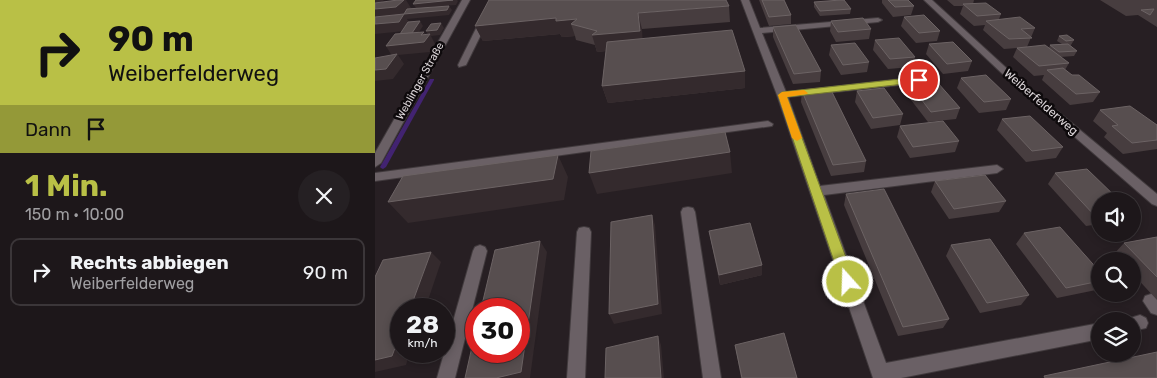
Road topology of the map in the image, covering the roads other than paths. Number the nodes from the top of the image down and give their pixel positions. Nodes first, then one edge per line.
1 (466, 0) edge
2 (494, 0) edge
3 (745, 0) edge
4 (928, 0) edge
5 (878, 20) dead end
6 (759, 31) junction
7 (462, 65) dead end
8 (919, 80) dead end
9 (782, 95) junction
10 (768, 124) dead end
11 (380, 144) edge
12 (375, 163) edge
13 (997, 169) dead end
14 (375, 177) edge
15 (816, 192) junction
16 (1157, 201) edge
17 (688, 212) dead end
18 (584, 232) dead end
19 (480, 251) dead end
20 (1091, 333) edge
21 (881, 376) edge
22 (446, 378) edge
23 (576, 378) edge
24 (711, 378) edge

1 - 11 street, Weblinger Straße
2 - 7 street
3 - 6 street
4 - 16 street, Weiberfelderweg
5 - 6 street
6 - 9 street
8 - 9 street
9 - 15 street
10 - 14 street
11 - 12 street, Weblinger Straße
13 - 15 street
15 - 21 street
17 - 24 street
18 - 23 street
19 - 22 street
20 - 21 street

